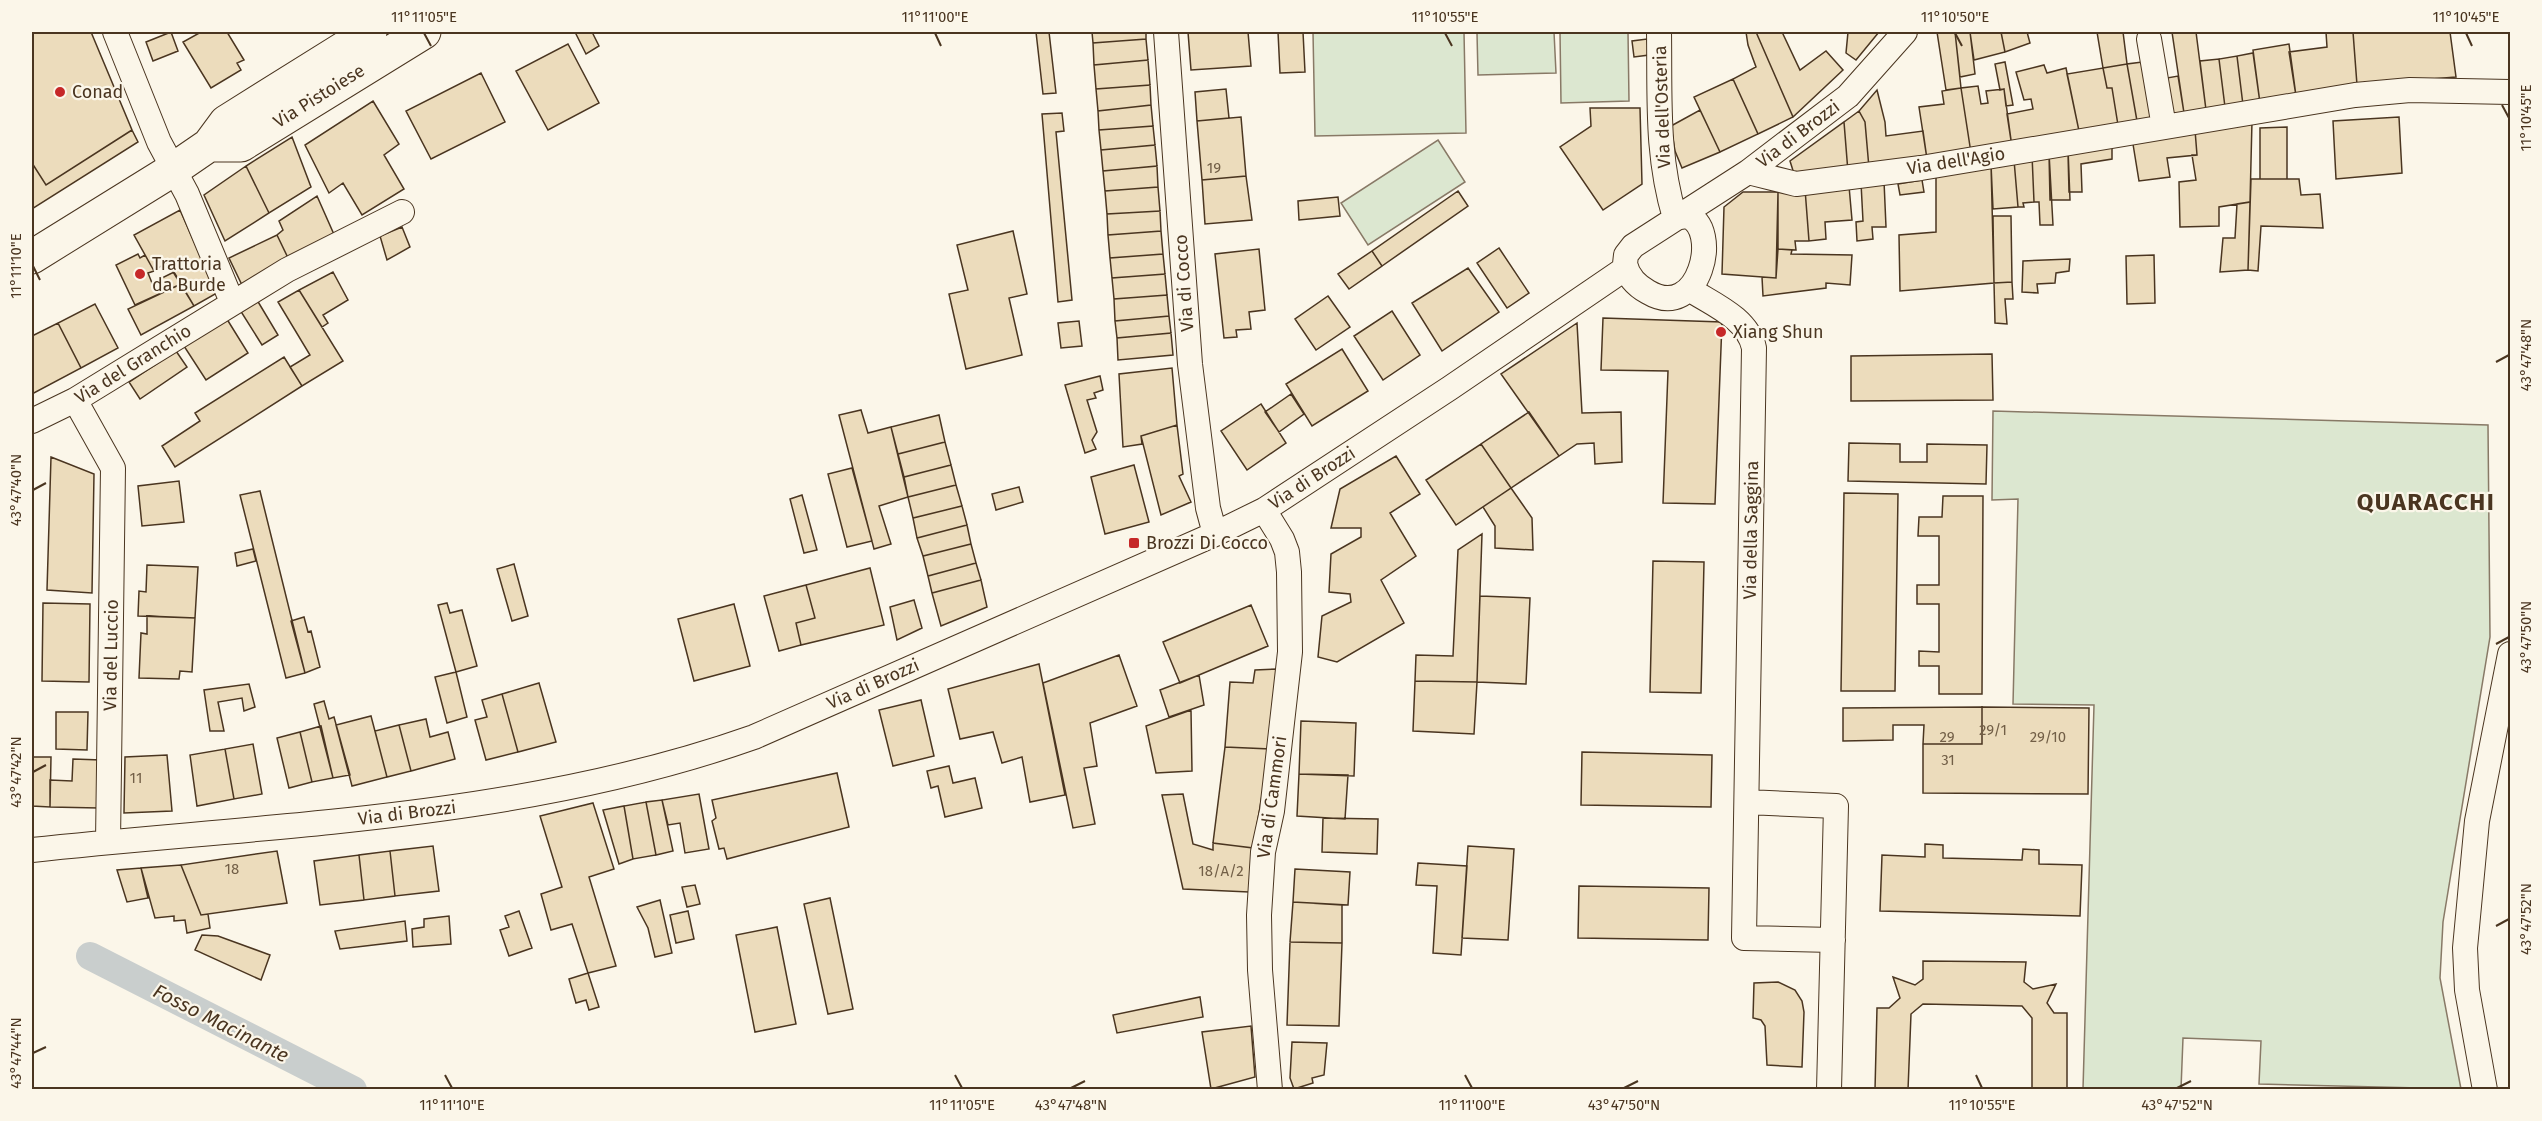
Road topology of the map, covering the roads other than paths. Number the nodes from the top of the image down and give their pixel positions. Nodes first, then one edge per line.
1 (115, 32) edge
2 (370, 32) edge
3 (424, 32) edge
4 (1166, 32) edge
5 (1659, 32) edge
6 (1905, 32) edge
7 (2149, 39) dead end
8 (2511, 92) edge
9 (2164, 127) junction
10 (209, 145) junction
11 (174, 169) junction
12 (1748, 172) junction
13 (402, 212) dead end
14 (1675, 218) junction
15 (32, 257) edge
16 (1626, 268) junction
17 (1689, 289) junction
18 (232, 302) junction
19 (75, 400) junction
20 (32, 421) edge
21 (1264, 510) junction
22 (1215, 534) junction
23 (2511, 654) edge
24 (1747, 802) junction
25 (108, 842) junction
26 (32, 850) edge
27 (1833, 940) junction
28 (1270, 1089) edge
29 (1829, 1089) edge
30 (2485, 1089) edge

1 - 11 street
2 - 10 main road, Via Pistoiese
3 - 10 main road, Via Pistoiese
4 - 22 street, Via di Cocco
5 - 14 street, Via dell'Osteria
6 - 12 street, Via di Brozzi
7 - 9 street
8 - 9 street, Via dell'Agio
9 - 12 street, Via dell'Agio
10 - 11 main road, Via Pistoiese
11 - 15 main road, Via Pistoiese
11 - 18 street
12 - 14 street, Via di Brozzi
13 - 18 street, Via del Granchio
14 - 16 street, Via di Brozzi
14 - 17 street
16 - 17 street
16 - 21 street, Via di Brozzi
17 - 24 street, Via della Saggina
18 - 19 street, Via del Granchio
19 - 20 street, Via del Granchio
19 - 25 street, Via del Luccio
21 - 22 street, Via di Brozzi
21 - 28 street, Via di Cammori
22 - 25 street, Via di Brozzi
23 - 30 street
24 - 27 street
24 - 27 street, Via della Saggina
25 - 26 street, Via di Brozzi
27 - 29 street

